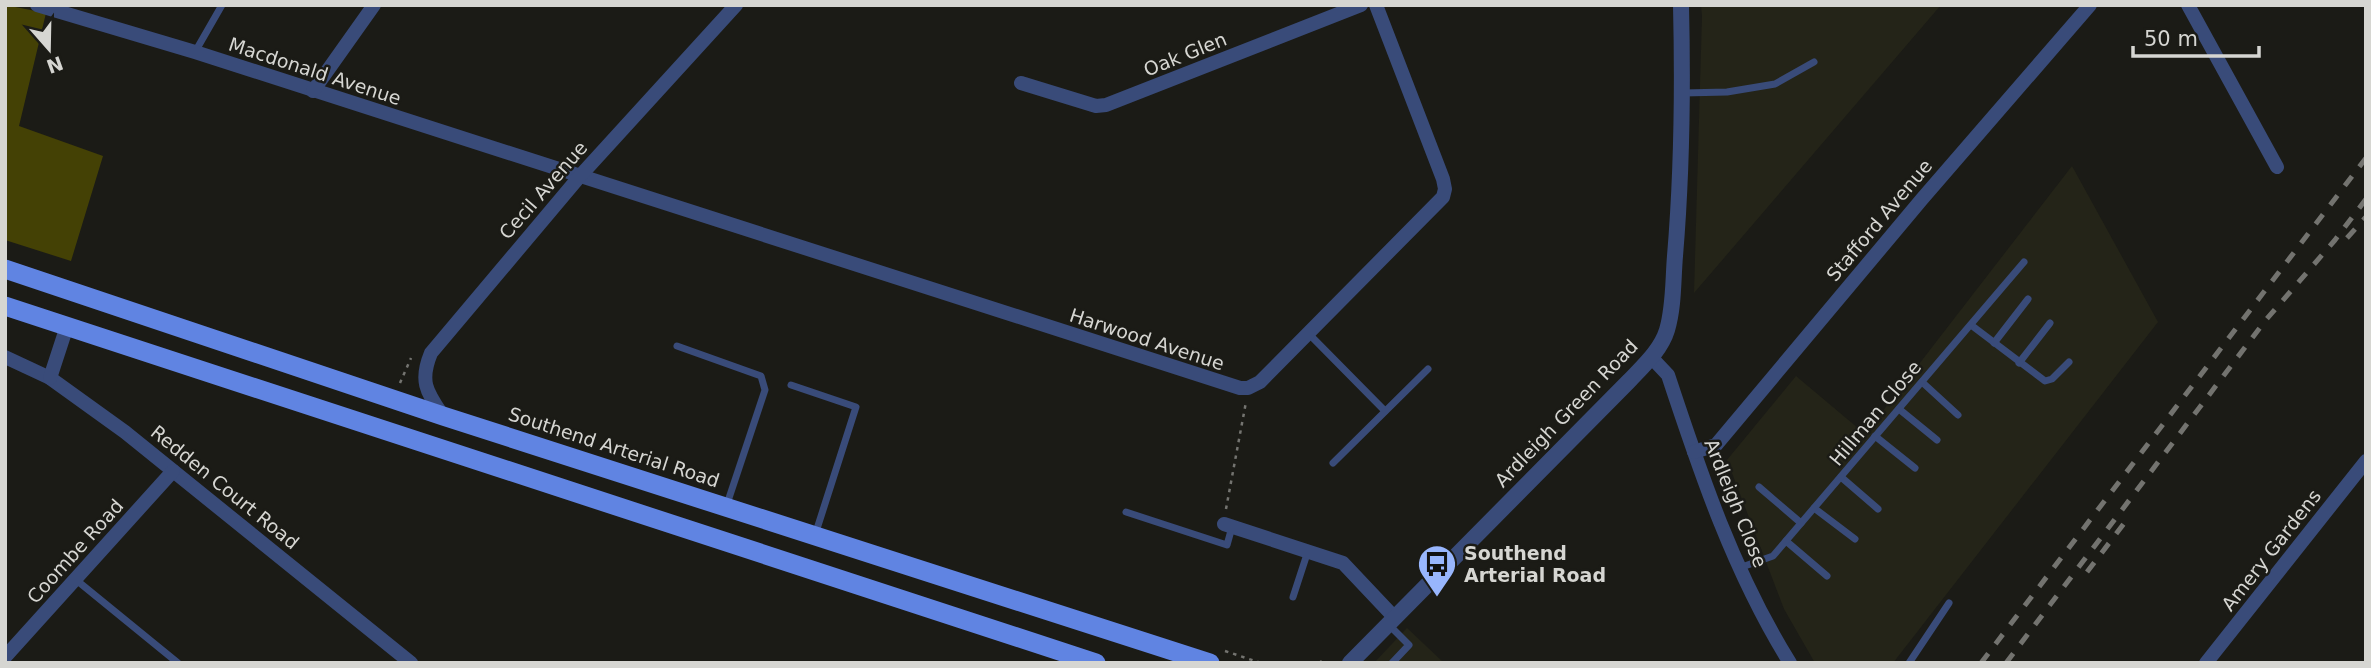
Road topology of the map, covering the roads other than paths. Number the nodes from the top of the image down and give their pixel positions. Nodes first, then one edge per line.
1 (37, 5) edge
2 (222, 5) edge
3 (374, 5) edge
4 (736, 5) edge
5 (1361, 5) edge
6 (1376, 5) edge
7 (1681, 5) edge
8 (2090, 5) edge
9 (2188, 5) edge
10 (195, 52) junction
11 (1814, 62) dead end
12 (1021, 83) dead end
13 (313, 92) junction
14 (1683, 93) junction
15 (2277, 167) dead end
16 (580, 176) junction
17 (2024, 262) dead end
18 (5, 269) edge
19 (2028, 299) dead end
20 (5, 306) edge
21 (2050, 323) dead end
22 (1971, 325) junction
23 (68, 326) junction
24 (1308, 333) junction
25 (1994, 342) junction
26 (677, 346) dead end
27 (5, 357) edge
28 (1651, 357) junction
29 (2069, 362) dead end
30 (2019, 363) junction
31 (1428, 369) dead end
32 (50, 378) junction
33 (1922, 382) junction
34 (791, 385) dead end
35 (1899, 409) junction
36 (1385, 411) junction
37 (1958, 415) dead end
38 (443, 416) junction
39 (1875, 436) junction
40 (1937, 440) dead end
41 (1693, 452) junction
42 (2366, 461) edge
43 (1333, 463) dead end
44 (1915, 468) dead end
45 (173, 471) junction
46 (1841, 477) junction
47 (1759, 487) dead end
48 (726, 507) junction
49 (1814, 508) junction
50 (1878, 509) dead end
51 (1126, 512) dead end
52 (1801, 523) junction
53 (1228, 525) joint
54 (815, 535) junction
55 (1855, 540) dead end
56 (1786, 541) junction
57 (1308, 551) junction
58 (1739, 568) junction
59 (1827, 576) dead end
60 (75, 579) junction
61 (1293, 597) dead end
62 (1949, 603) dead end
63 (1391, 621) junction
64 (5, 657) edge
65 (1187, 659) edge
66 (178, 663) edge
67 (411, 663) edge
68 (1096, 663) edge
69 (1210, 663) edge
70 (1350, 663) edge
71 (1392, 663) edge
72 (1790, 663) edge
73 (1909, 663) edge
74 (2206, 663) edge

1 - 10 street, Macdonald Avenue
2 - 10 lane
3 - 13 street
4 - 16 street, Cecil Avenue
5 - 12 street, Oak Glen
6 - 24 street
7 - 14 street, Ardleigh Green Road
8 - 41 street, Stafford Avenue
9 - 15 street
10 - 13 street, Macdonald Avenue
11 - 14 lane
13 - 16 street, Macdonald Avenue
14 - 28 street, Ardleigh Green Road
16 - 24 street, Harwood Avenue
16 - 38 street, Cecil Avenue
17 - 22 lane, Hillman Close
18 - 38 highway, Southend Arterial Road
19 - 25 lane
20 - 23 highway
21 - 30 lane
22 - 25 lane
22 - 33 lane, Hillman Close
23 - 32 street
23 - 68 highway
24 - 36 lane
25 - 30 lane
26 - 48 lane
27 - 32 street, Redden Court Road
28 - 41 street, Ardleigh Close
28 - 63 street, Ardleigh Green Road
29 - 30 lane
31 - 36 lane
32 - 45 street, Redden Court Road
33 - 35 lane, Hillman Close
33 - 37 lane
34 - 54 lane
35 - 39 lane, Hillman Close
35 - 40 lane
36 - 43 lane
38 - 48 highway, Southend Arterial Road
39 - 44 lane
39 - 46 lane, Hillman Close
41 - 58 street, Ardleigh Close
42 - 74 street, Amery Gardens
45 - 60 street, Coombe Road
45 - 67 street, Redden Court Road
46 - 49 lane, Hillman Close
46 - 50 lane
47 - 52 lane
48 - 54 highway, Southend Arterial Road
49 - 52 lane, Hillman Close
49 - 55 lane
51 - 53 lane
52 - 56 lane, Hillman Close
53 - 57 street
54 - 65 highway, Southend Arterial Road
56 - 58 lane, Hillman Close
56 - 59 lane
57 - 61 lane
57 - 63 street
58 - 72 street, Ardleigh Close
60 - 64 street, Coombe Road
60 - 66 lane
62 - 73 lane
63 - 70 street, Ardleigh Green Road
63 - 71 lane
65 - 69 highway, Southend Arterial Road

